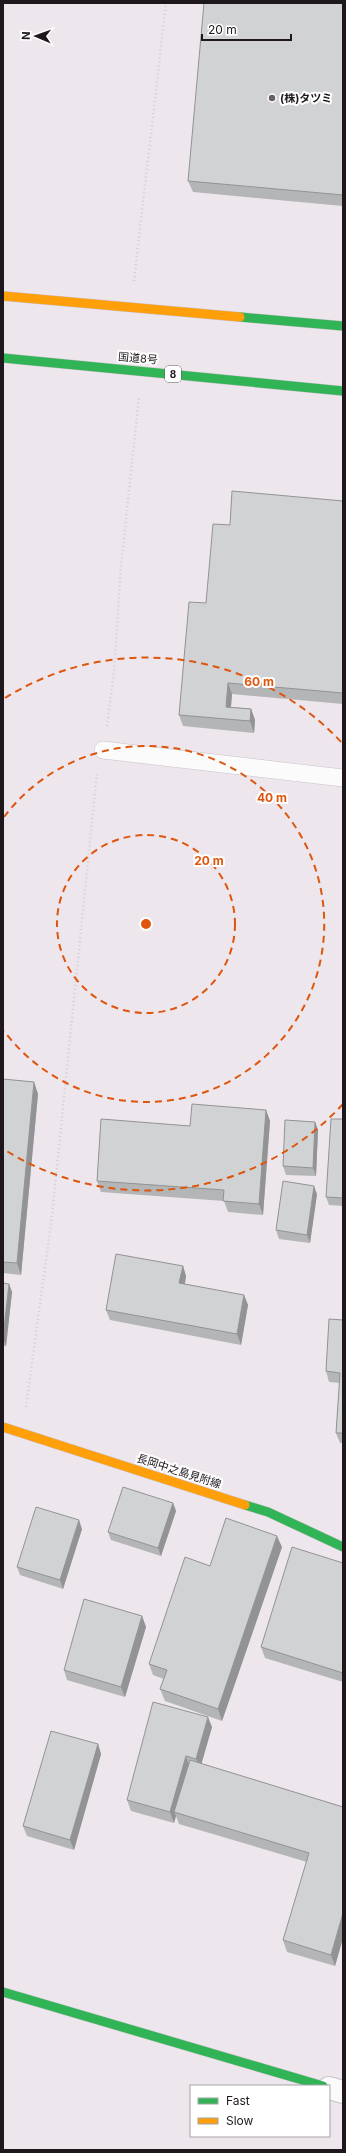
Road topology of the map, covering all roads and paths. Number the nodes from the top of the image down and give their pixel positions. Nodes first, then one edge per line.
1 (166, 3) edge
2 (3, 296) edge
3 (131, 307) junction
4 (343, 326) edge
5 (3, 358) edge
6 (141, 371) junction
7 (343, 391) edge
8 (103, 750) junction
9 (343, 778) edge
10 (3, 1427) edge
11 (23, 1433) junction
12 (343, 1547) edge
13 (3, 1992) edge
14 (321, 2085) edge
15 (330, 2088) edge
16 (343, 2092) edge

1 - 3 path
2 - 3 main road
3 - 4 main road
5 - 6 main road, 国道8号 / 8
6 - 7 main road, 国道8号 / 8
6 - 8 path
8 - 9 lane
8 - 11 path
10 - 11 main road, 長岡中之島見附線
11 - 12 main road, 長岡中之島見附線
13 - 14 main road
15 - 16 street

